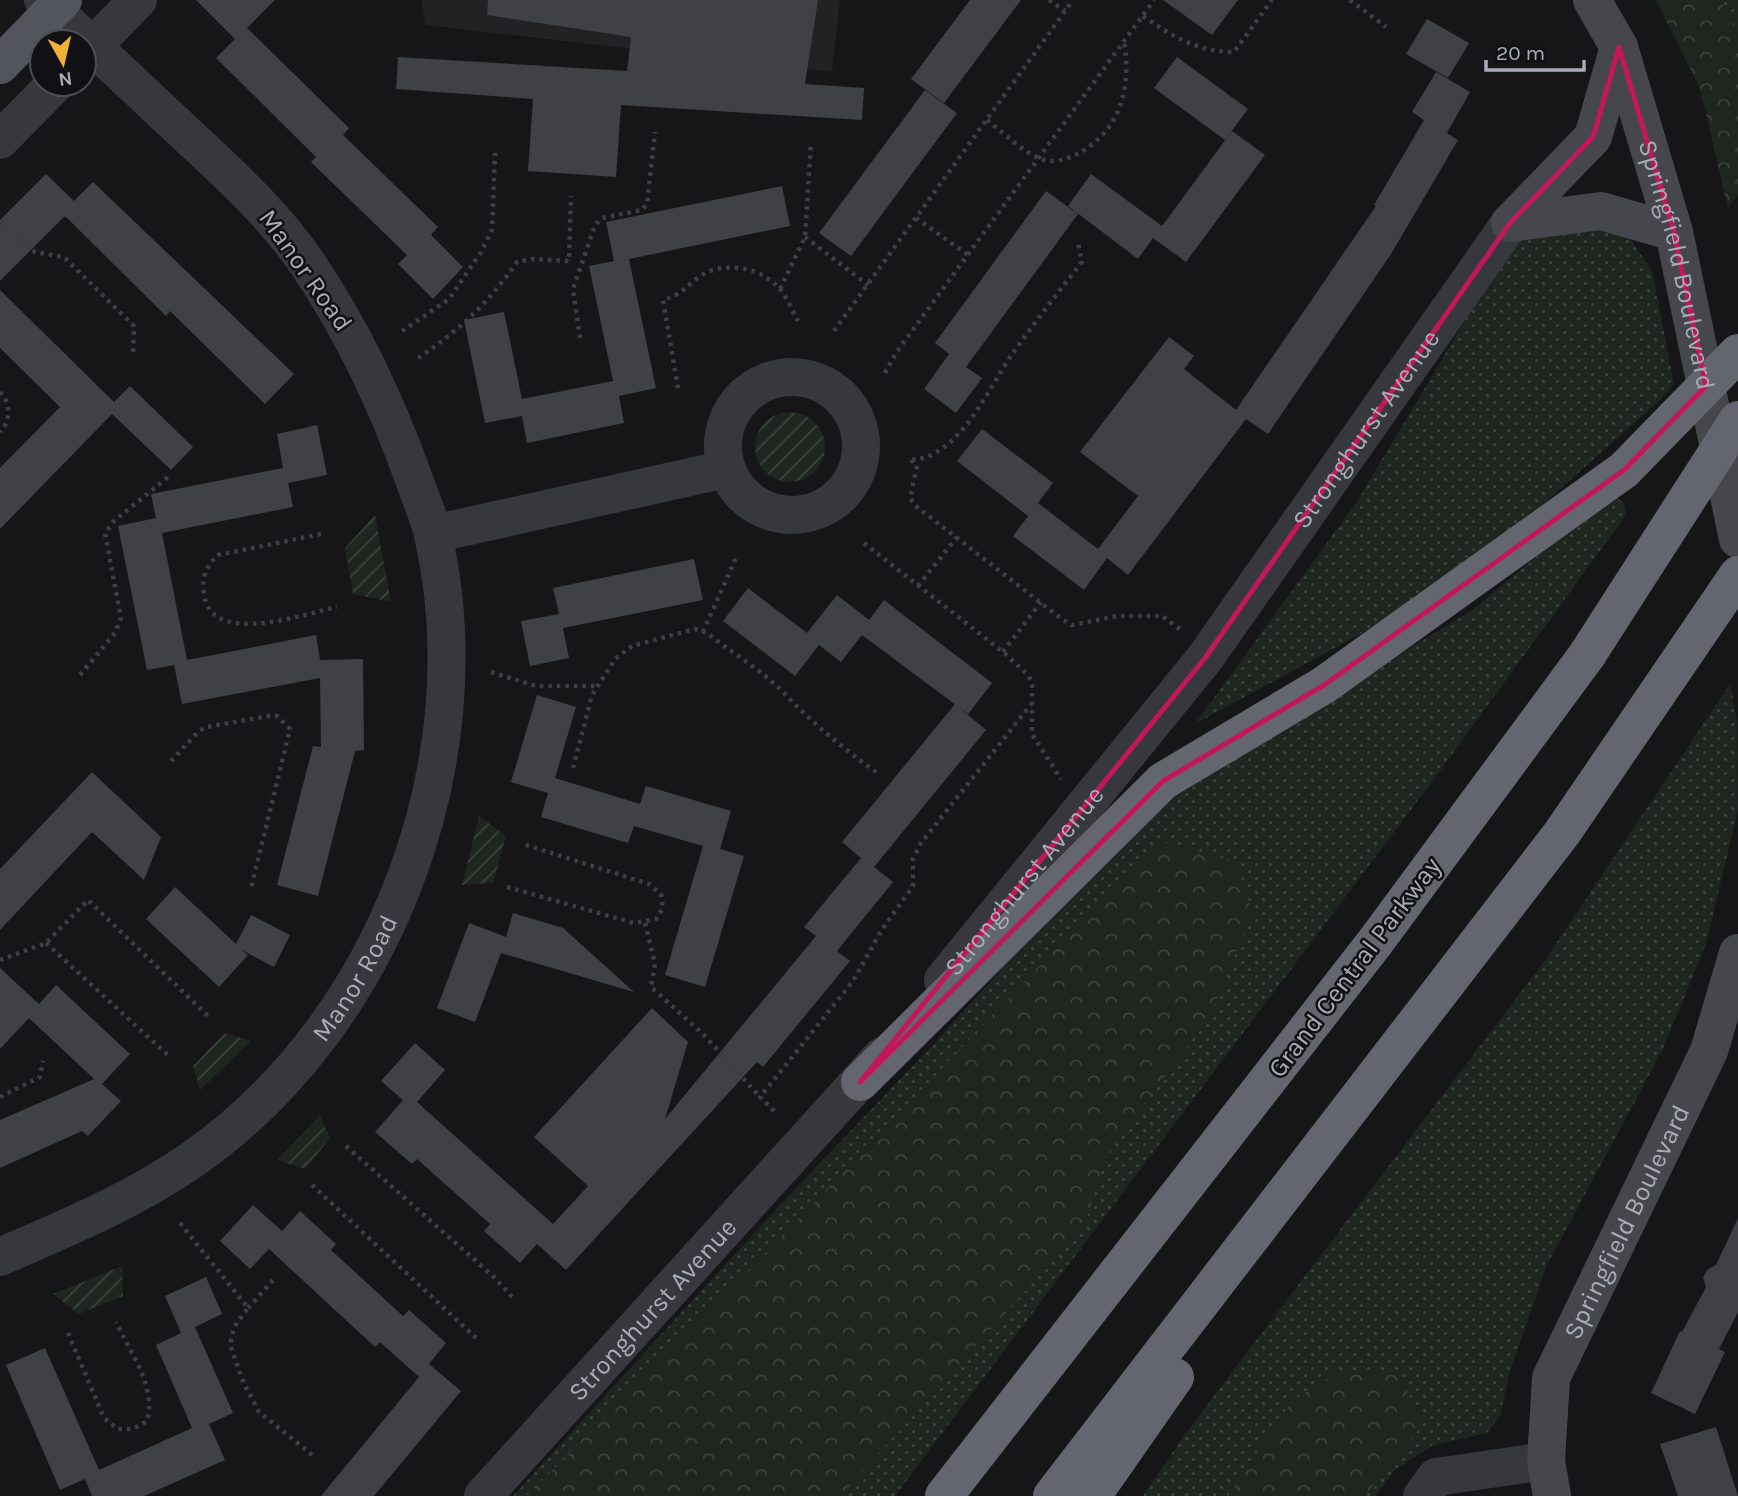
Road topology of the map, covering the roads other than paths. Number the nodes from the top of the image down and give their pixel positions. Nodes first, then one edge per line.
1 (138, 0) edge
2 (1592, 0) edge
3 (53, 3) edge
4 (71, 28) edge
5 (98, 41) edge
6 (1619, 47) junction
7 (98, 60) edge
8 (0, 65) edge
9 (41, 98) edge
10 (0, 140) edge
11 (1510, 223) junction
12 (1674, 232) junction
13 (1738, 353) edge
14 (1738, 420) edge
15 (726, 469) dead end
16 (433, 534) junction
17 (1738, 539) edge
18 (1738, 575) edge
19 (1735, 972) edge
20 (1444, 989) junction
21 (1738, 1027) edge
22 (1709, 1051) junction
23 (860, 1082) junction
24 (0, 1257) edge
25 (1549, 1478) edge
26 (483, 1496) edge
27 (944, 1496) edge
28 (1052, 1496) edge
29 (1092, 1496) edge
30 (1422, 1496) edge

1 - 5 street
2 - 6 main road, Springfield Boulevard
3 - 4 street, Manor Road
3 - 8 main road
6 - 11 main road
6 - 12 main road, Springfield Boulevard
7 - 16 street, Manor Road
9 - 10 street
11 - 12 main road
11 - 23 street, Stronghurst Avenue
12 - 17 main road, Springfield Boulevard
13 - 23 highway, bridge
14 - 27 highway, Grand Central Parkway, bridge
15 - 16 street
16 - 24 street, Manor Road
18 - 20 highway
19 - 22 main road, Springfield Boulevard
20 - 28 highway
20 - 29 highway
21 - 22 street
22 - 25 main road, Springfield Boulevard
23 - 26 street, Stronghurst Avenue
25 - 30 street

